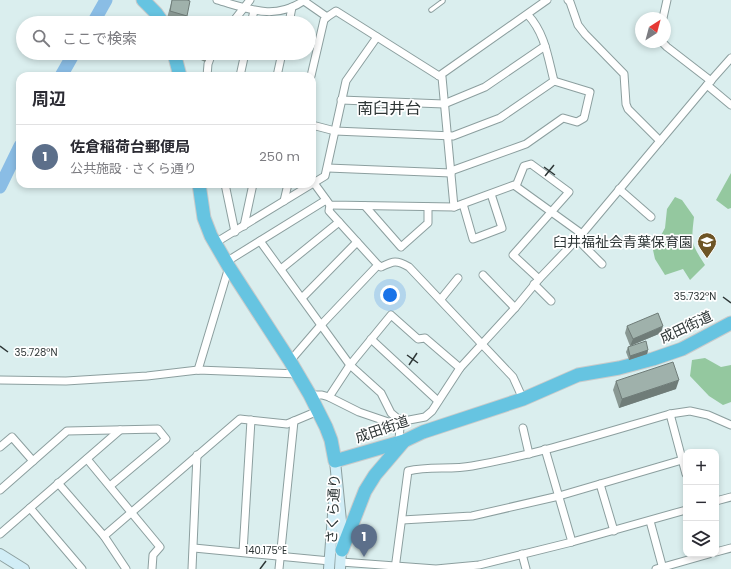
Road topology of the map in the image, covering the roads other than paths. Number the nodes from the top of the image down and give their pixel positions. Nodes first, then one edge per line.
1 (143, 0) edge
2 (218, 0) edge
3 (250, 0) edge
4 (443, 0) edge
5 (547, 0) edge
6 (667, 0) edge
7 (305, 1) edge
8 (571, 1) edge
9 (244, 7) junction
10 (292, 7) junction
11 (431, 10) dead end
12 (254, 11) junction
13 (664, 12) edge
14 (528, 15) junction
15 (158, 16) edge
16 (237, 16) edge
17 (253, 16) edge
18 (290, 16) edge
19 (326, 17) junction
20 (377, 37) junction
21 (545, 46) junction
22 (668, 48) edge
23 (316, 57) edge
24 (731, 58) edge
25 (176, 60) edge
26 (209, 60) edge
27 (243, 60) edge
28 (280, 60) edge
29 (315, 60) edge
30 (179, 72) edge
31 (207, 72) edge
32 (241, 72) edge
33 (278, 72) edge
34 (313, 72) edge
35 (439, 76) junction
36 (554, 81) junction
37 (709, 83) junction
38 (341, 100) junction
39 (444, 104) junction
40 (731, 105) edge
41 (316, 126) edge
42 (335, 131) junction
43 (447, 136) junction
44 (660, 141) junction
45 (328, 168) junction
46 (451, 172) junction
47 (316, 182) edge
48 (316, 186) edge
49 (516, 186) junction
50 (200, 188) edge
51 (226, 188) edge
52 (252, 188) edge
53 (287, 188) edge
54 (306, 188) edge
55 (619, 189) junction
56 (491, 194) junction
57 (284, 201) junction
58 (328, 203) junction
59 (462, 204) junction
60 (365, 206) junction
61 (428, 207) junction
62 (454, 207) junction
63 (551, 212) junction
64 (651, 217) dead end
65 (339, 222) junction
66 (244, 226) junction
67 (235, 232) junction
68 (580, 237) junction
69 (260, 241) junction
70 (357, 242) junction
71 (215, 243) junction
72 (602, 264) dead end
73 (228, 265) junction
74 (378, 265) junction
75 (281, 269) junction
76 (483, 275) dead end
77 (458, 278) dead end
78 (537, 281) junction
79 (302, 298) junction
80 (441, 300) junction
81 (551, 301) dead end
82 (515, 308) junction
83 (731, 323) edge
84 (321, 325) junction
85 (371, 339) junction
86 (482, 343) junction
87 (290, 361) junction
88 (350, 365) junction
89 (460, 368) junction
90 (198, 370) junction
91 (298, 374) junction
92 (0, 380) edge
93 (310, 395) junction
94 (329, 397) junction
95 (523, 399) junction
96 (438, 401) junction
97 (318, 411) junction
98 (670, 414) junction
99 (251, 420) junction
100 (294, 421) junction
101 (402, 423) junction
102 (731, 425) edge
103 (523, 428) dead end
104 (120, 430) junction
105 (402, 442) junction
106 (0, 447) edge
107 (545, 449) junction
108 (529, 454) junction
109 (198, 455) junction
110 (87, 459) junction
111 (682, 460) junction
112 (33, 461) junction
113 (335, 461) junction
114 (683, 464) edge
115 (58, 483) junction
116 (600, 484) junction
117 (110, 486) junction
118 (0, 490) edge
119 (559, 496) junction
120 (731, 497) edge
121 (719, 500) edge
122 (30, 508) junction
123 (683, 511) edge
124 (132, 512) junction
125 (402, 520) junction
126 (650, 521) junction
127 (1, 531) edge
128 (614, 531) junction
129 (104, 536) junction
130 (572, 542) junction
131 (194, 548) junction
132 (731, 548) edge
133 (719, 551) edge
134 (243, 552) junction
135 (0, 554) edge
136 (522, 554) junction
137 (280, 556) junction
138 (700, 557) edge
139 (341, 560) edge
140 (329, 565) edge
141 (395, 568) edge
142 (661, 568) edge
143 (24, 569) edge
144 (82, 569) edge
145 (126, 569) edge
146 (151, 569) edge
147 (192, 569) edge
148 (279, 569) edge
149 (526, 569) edge

1 - 15 highway
2 - 9 street
3 - 9 street
4 - 11 lane
5 - 14 street
6 - 13 street
7 - 10 street
7 - 19 street
8 - 44 street
9 - 12 street
9 - 16 street
10 - 12 street
10 - 18 street
12 - 17 street
14 - 21 street
14 - 35 street
19 - 20 street
19 - 23 street
20 - 35 street
20 - 38 street
21 - 36 street
21 - 39 street
22 - 37 street
24 - 37 street
25 - 30 highway
26 - 31 street
27 - 32 street
28 - 33 street
29 - 34 street
35 - 39 street
36 - 43 street
36 - 46 street
37 - 40 street
37 - 44 street
38 - 39 street
38 - 42 street
39 - 43 street
41 - 42 street
42 - 43 street
42 - 45 street
43 - 46 street
44 - 55 street
45 - 46 street
45 - 47 street
46 - 62 street
48 - 58 street
49 - 56 street
49 - 63 street
49 - 63 street
50 - 71 highway
51 - 67 street
52 - 66 street
53 - 57 street
54 - 57 street
55 - 64 street
55 - 68 street
56 - 59 street
56 - 59 street
57 - 66 street
58 - 60 street
58 - 65 street
58 - 69 street
59 - 62 street
60 - 61 street
60 - 61 street
61 - 62 street
63 - 68 street
63 - 78 street
65 - 70 street
65 - 75 street
66 - 67 street
67 - 71 street
68 - 72 street
68 - 78 street
69 - 73 street
69 - 75 street
70 - 74 street
70 - 79 street
71 - 73 highway
73 - 87 highway
73 - 90 street
74 - 80 street
74 - 84 street
75 - 79 street
76 - 82 street
77 - 80 street
78 - 81 street
78 - 82 street
79 - 84 street
80 - 86 street
82 - 86 street
83 - 95 highway, 成田街道
84 - 87 street
84 - 88 street
85 - 88 street
85 - 89 street
85 - 96 street
86 - 89 street
86 - 95 street
87 - 91 highway
88 - 94 street
88 - 101 street
89 - 96 street
90 - 91 street
90 - 92 street
91 - 93 highway
93 - 94 street
93 - 97 highway
94 - 101 street
95 - 105 highway, 成田街道
96 - 101 street
97 - 100 street
97 - 113 highway
98 - 102 street
98 - 107 street
98 - 111 street
99 - 100 street
99 - 109 street
99 - 134 street
100 - 137 street
101 - 105 street
103 - 108 street
104 - 110 street
104 - 112 street
104 - 117 street
105 - 113 highway, 成田街道
105 - 139 highway
106 - 112 street
107 - 108 street
107 - 119 street
108 - 125 street
109 - 124 street
109 - 131 street
110 - 115 street
110 - 117 street
111 - 114 street
111 - 116 street
112 - 118 street
113 - 139 street, さくら通り
113 - 140 street, さくら通り
115 - 122 street
115 - 129 street
116 - 119 street
116 - 128 street
117 - 124 street
119 - 125 street
119 - 130 street
120 - 121 street
122 - 127 street
122 - 144 street
123 - 126 street
124 - 129 street
124 - 146 street
125 - 141 street
126 - 128 street
126 - 142 street
128 - 130 street
129 - 145 street
130 - 136 street
131 - 134 street
131 - 147 street
132 - 133 street
134 - 137 street
135 - 143 street
136 - 141 street
136 - 149 street
137 - 140 street
137 - 148 street
138 - 142 street
139 - 141 street

